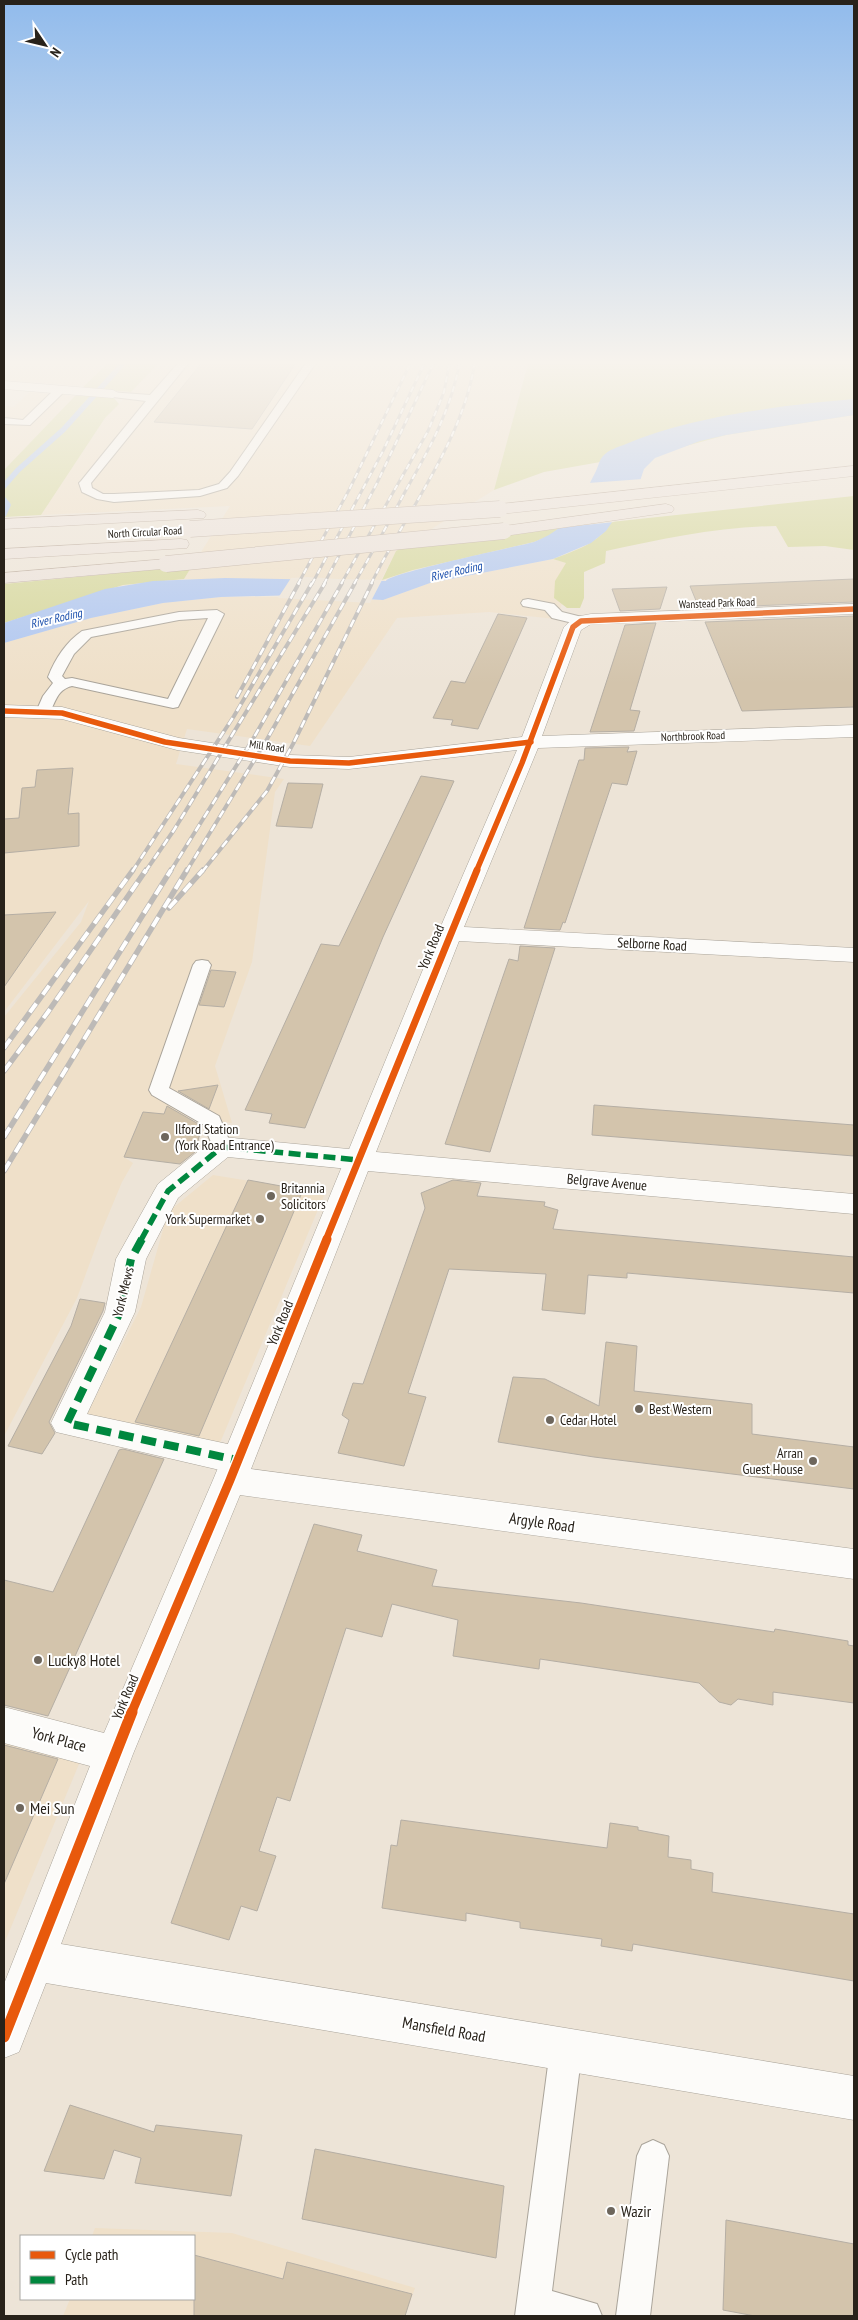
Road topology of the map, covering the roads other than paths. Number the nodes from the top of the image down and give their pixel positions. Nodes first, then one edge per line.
1 (97, 468) edge
2 (238, 468) edge
3 (854, 471) edge
4 (652, 492) junction
5 (686, 506) dead end
6 (666, 509) junction
7 (4, 524) edge
8 (4, 540) edge
9 (4, 554) edge
10 (4, 578) edge
11 (528, 603) dead end
12 (854, 609) edge
13 (581, 621) junction
14 (61, 684) junction
15 (4, 711) edge
16 (43, 712) junction
17 (854, 730) edge
18 (531, 742) junction
19 (450, 933) junction
20 (854, 954) edge
21 (202, 965) dead end
22 (222, 1147) junction
23 (359, 1160) junction
24 (854, 1204) edge
25 (234, 1470) junction
26 (854, 1564) edge
27 (4, 1724) edge
28 (114, 1754) junction
29 (35, 1960) junction
30 (4, 2037) edge
31 (566, 2050) junction
32 (854, 2098) edge
33 (653, 2156) dead end
34 (532, 2310) edge
35 (585, 2316) edge
36 (632, 2316) edge

1 - 2 lane
3 - 4 highway, North Circular Road
4 - 7 highway
4 - 8 highway, North Circular Road, bridge
5 - 6 highway, North Circular Road
6 - 9 highway, North Circular Road
6 - 10 highway, bridge
11 - 13 lane
12 - 13 street, Wanstead Park Road
13 - 18 street, York Road
14 - 14 lane
14 - 16 lane
15 - 16 street, Mill Road
16 - 18 street, Mill Road
17 - 18 street, Northbrook Road
18 - 19 street, York Road
19 - 20 street, Selborne Road
19 - 23 street, York Road
21 - 22 lane
22 - 23 street
22 - 25 street, York Mews
23 - 24 street, Belgrave Avenue
23 - 25 street, York Road
25 - 26 street, Argyle Road
25 - 28 street, York Road
27 - 28 street, York Place
28 - 29 street, York Road
29 - 30 street, York Road
29 - 31 street, Mansfield Road
31 - 32 street, Mansfield Road
31 - 34 lane
33 - 36 lane
34 - 35 lane

